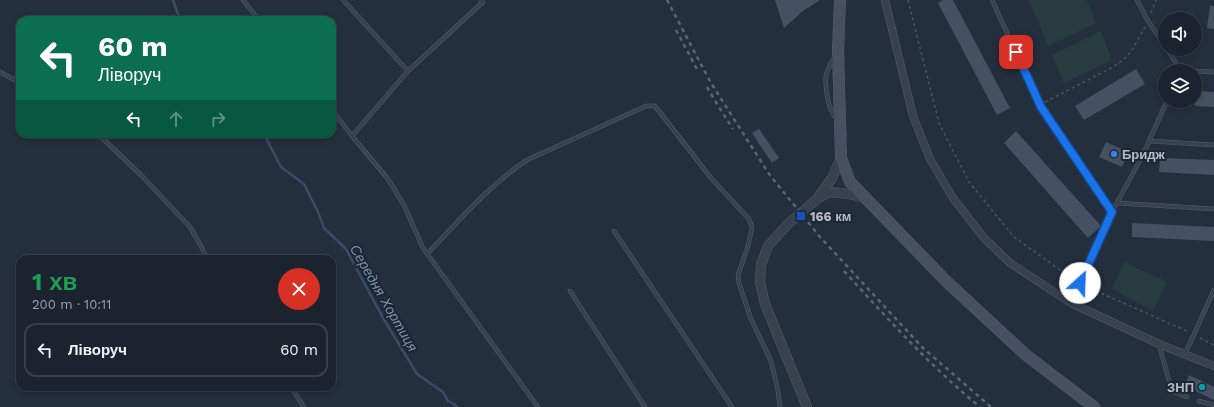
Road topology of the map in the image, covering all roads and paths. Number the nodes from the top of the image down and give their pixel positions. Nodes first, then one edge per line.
1 (243, 0) edge
2 (343, 0) edge
3 (840, 0) edge
4 (885, 0) edge
5 (908, 0) edge
6 (992, 0) edge
7 (1137, 0) edge
8 (1156, 0) edge
9 (483, 1) edge
10 (257, 16) edge
11 (1148, 21) junction
12 (1158, 36) edge
13 (408, 71) junction
14 (1202, 71) edge
15 (0, 72) edge
16 (1214, 72) edge
17 (16, 81) edge
18 (1040, 105) junction
19 (1164, 108) edge
20 (336, 115) edge
21 (352, 136) junction
22 (102, 138) edge
23 (1149, 140) junction
24 (1214, 145) edge
25 (841, 158) junction
26 (865, 198) junction
27 (817, 199) junction
28 (1117, 203) junction
29 (1214, 209) edge
30 (1112, 212) junction
31 (614, 231) dead end
32 (427, 254) junction
33 (205, 255) edge
34 (1080, 283) junction
35 (1214, 290) edge
36 (570, 291) dead end
37 (1071, 303) junction
38 (1194, 335) junction
39 (1159, 344) junction
40 (1214, 345) edge
41 (1185, 354) junction
42 (1214, 366) edge
43 (294, 391) edge
44 (1187, 396) dead end
45 (1199, 401) dead end
46 (1214, 406) edge
47 (304, 407) edge
48 (538, 407) edge
49 (645, 407) edge
50 (732, 407) edge
51 (780, 407) edge
52 (807, 407) edge
53 (1094, 407) edge

1 - 10 lane
2 - 13 lane
3 - 25 main road
4 - 37 street
5 - 34 path
6 - 18 lane
7 - 11 lane
8 - 11 path
9 - 13 lane
11 - 12 lane
11 - 18 path
13 - 21 lane
14 - 16 lane
15 - 17 lane
18 - 30 lane
19 - 23 lane
20 - 21 lane
21 - 32 lane
22 - 33 lane
23 - 24 lane
23 - 28 lane
25 - 26 main road
25 - 27 street
26 - 27 street
26 - 53 main road
27 - 52 street
28 - 29 lane
28 - 30 lane
30 - 34 lane
31 - 50 lane
32 - 48 lane
32 - 51 lane
34 - 37 lane
34 - 38 path
35 - 38 lane
36 - 49 lane
37 - 39 street
38 - 40 path
38 - 41 lane
39 - 41 street
39 - 44 lane
41 - 42 street
43 - 47 lane
45 - 46 lane

